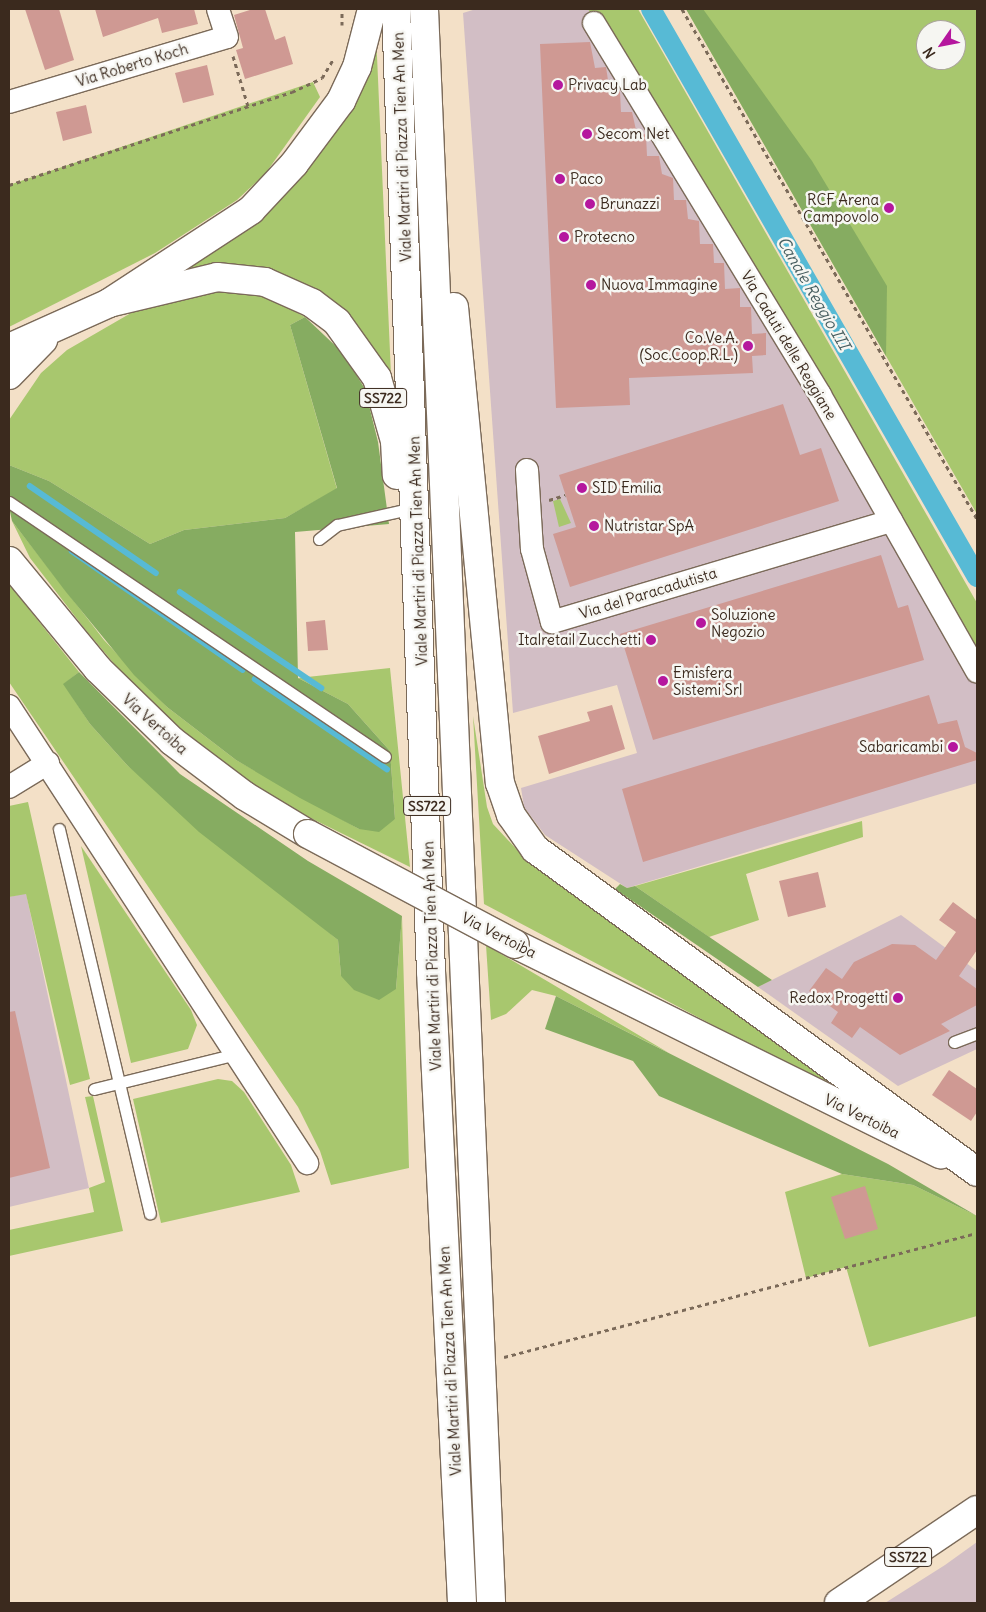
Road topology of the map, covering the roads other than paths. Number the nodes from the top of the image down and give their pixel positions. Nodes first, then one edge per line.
1 (218, 9) edge
2 (372, 9) edge
3 (396, 9) edge
4 (424, 9) edge
5 (594, 23) dead end
6 (9, 102) edge
7 (431, 165) junction
8 (109, 303) junction
9 (53, 331) junction
10 (9, 348) edge
11 (9, 375) edge
12 (527, 470) dead end
13 (9, 502) edge
14 (400, 511) junction
15 (891, 520) junction
16 (319, 539) dead end
17 (9, 541) edge
18 (9, 561) edge
19 (29, 584) junction
20 (977, 671) edge
21 (9, 706) edge
22 (425, 726) junction
23 (385, 757) dead end
24 (48, 763) junction
25 (9, 786) edge
26 (59, 829) dead end
27 (977, 1032) edge
28 (954, 1042) dead end
29 (236, 1054) junction
30 (119, 1083) junction
31 (94, 1089) dead end
32 (307, 1164) dead end
33 (977, 1172) edge
34 (150, 1213) dead end
35 (977, 1510) edge
36 (489, 1552) junction
37 (462, 1603) edge
38 (491, 1603) edge
39 (511, 1603) edge
40 (839, 1603) edge

1 - 6 street, Via Roberto Koch
2 - 8 main road, SS722
3 - 22 main road, Viale Martiri di Piazza Tien An Men / SS722
4 - 7 main road, Viale Martiri di Piazza Tien An Men / SS722
5 - 15 street, Via Caduti delle Reggiane
7 - 33 main road
7 - 36 main road, Viale Martiri di Piazza Tien An Men / SS722
8 - 9 main road, SS722
8 - 14 main road, SS722
9 - 10 main road, SS722
9 - 11 main road, SS722
12 - 15 street, Via del Paracadutista
13 - 23 lane
14 - 16 lane
14 - 22 main road, SS722
15 - 20 street, Via Caduti delle Reggiane
17 - 19 main road, Via Vertoiba
18 - 19 main road, Via Vertoiba
19 - 33 main road, Via Vertoiba, bridge
21 - 24 street
22 - 37 main road, Viale Martiri di Piazza Tien An Men / SS722
24 - 25 street
24 - 29 street
26 - 30 lane
27 - 28 lane
29 - 30 lane
29 - 32 street
30 - 31 lane
30 - 34 lane
35 - 40 main road, SS722
36 - 38 main road, Viale Martiri di Piazza Tien An Men / SS722
36 - 39 main road, SS722

